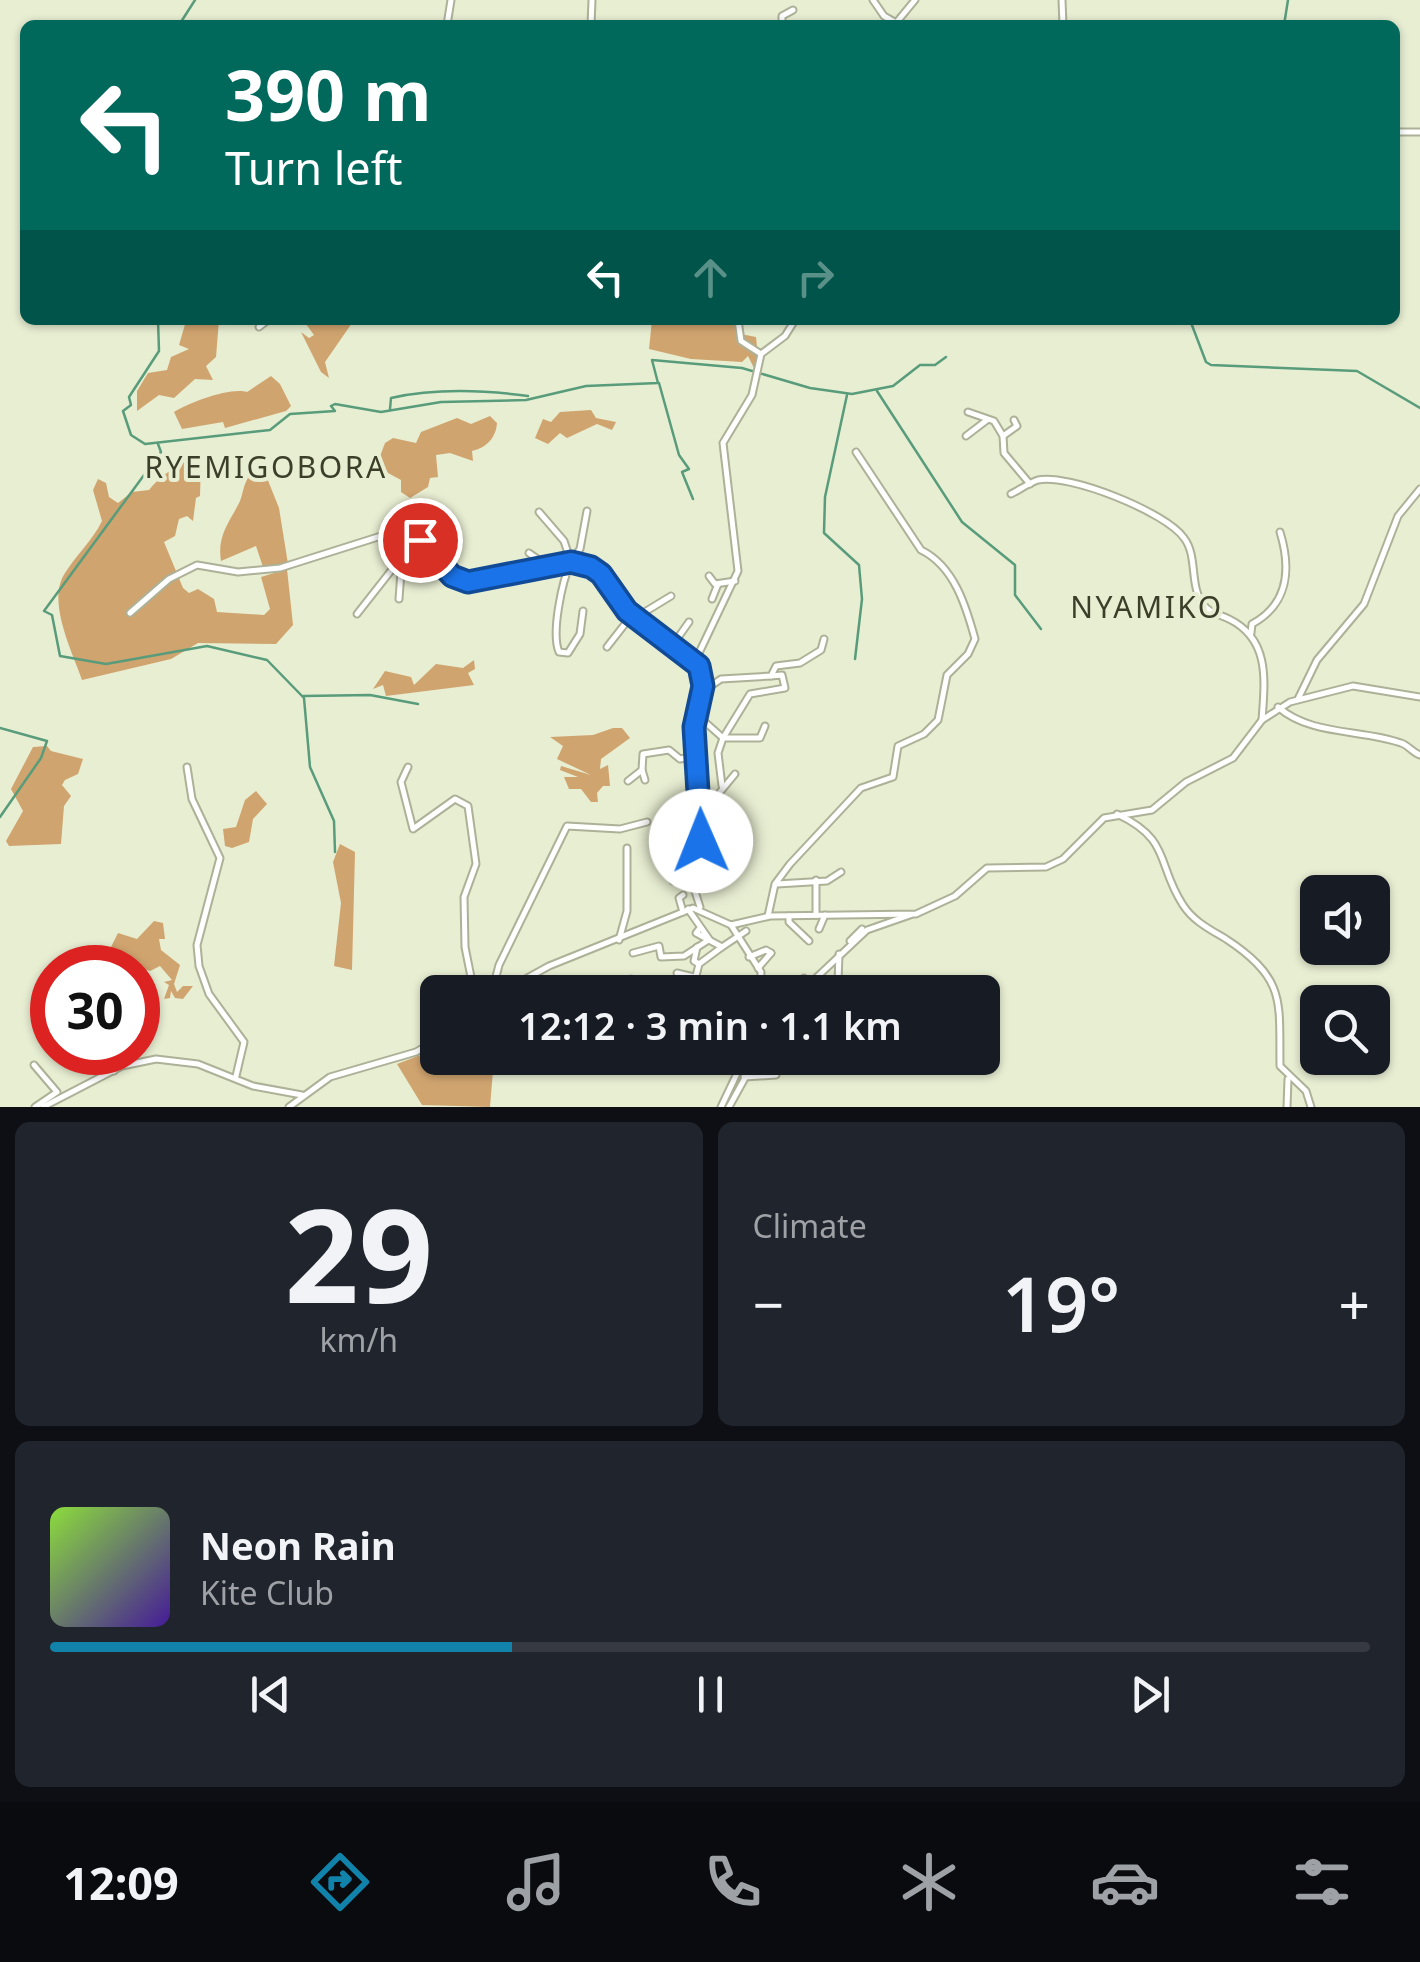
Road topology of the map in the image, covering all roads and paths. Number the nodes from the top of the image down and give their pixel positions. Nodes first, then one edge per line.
1 (873, 0) edge
2 (915, 0) edge
3 (793, 10) dead end
4 (782, 20) edge
5 (890, 20) edge
6 (898, 20) edge
7 (262, 325) edge
8 (739, 325) edge
9 (793, 325) edge
10 (259, 327) dead end
11 (761, 354) junction
12 (968, 412) dead end
13 (988, 419) junction
14 (1014, 420) dead end
15 (966, 436) dead end
16 (1003, 436) junction
17 (856, 452) dead end
18 (1030, 484) junction
19 (1420, 489) edge
20 (1011, 494) dead end
21 (587, 511) dead end
22 (538, 512) dead end
23 (405, 531) junction
24 (1280, 532) dead end
25 (529, 553) dead end
26 (402, 555) junction
27 (571, 562) junction
28 (548, 566) junction
29 (709, 576) dead end
30 (735, 580) junction
31 (718, 584) junction
32 (670, 596) dead end
33 (399, 599) dead end
34 (712, 599) dead end
35 (583, 611) dead end
36 (130, 613) dead end
37 (357, 614) dead end
38 (638, 618) junction
39 (689, 622) dead end
40 (1251, 634) junction
41 (824, 638) dead end
42 (672, 646) junction
43 (607, 647) dead end
44 (699, 666) junction
45 (771, 676) junction
46 (700, 694) junction
47 (1420, 697) edge
48 (1298, 700) junction
49 (1278, 707) junction
50 (696, 714) junction
51 (1262, 720) junction
52 (766, 726) dead end
53 (723, 738) junction
54 (1420, 755) edge
55 (695, 756) junction
56 (187, 767) dead end
57 (408, 767) dead end
58 (642, 770) junction
59 (735, 774) dead end
60 (628, 780) dead end
61 (645, 780) dead end
62 (722, 786) junction
63 (714, 797) junction
64 (686, 803) dead end
65 (722, 804) dead end
66 (1114, 813) junction
67 (702, 814) junction
68 (647, 822) dead end
69 (684, 823) dead end
70 (700, 824) junction
71 (701, 841) junction
72 (628, 848) dead end
73 (841, 872) dead end
74 (816, 880) junction
75 (673, 881) dead end
76 (690, 881) junction
77 (776, 884) junction
78 (683, 895) dead end
79 (692, 908) junction
80 (916, 914) junction
81 (816, 915) junction
82 (825, 915) junction
83 (768, 916) junction
84 (789, 916) junction
85 (731, 925) junction
86 (819, 929) dead end
87 (862, 929) dead end
88 (746, 932) dead end
89 (736, 936) junction
90 (619, 940) junction
91 (708, 941) junction
92 (809, 941) dead end
93 (697, 947) junction
94 (722, 947) junction
95 (846, 948) junction
96 (633, 953) dead end
97 (839, 954) junction
98 (748, 959) junction
99 (699, 964) junction
100 (758, 968) junction
101 (678, 973) dead end
102 (470, 975) edge
103 (496, 975) edge
104 (533, 975) edge
105 (686, 975) edge
106 (695, 975) edge
107 (759, 975) edge
108 (816, 975) edge
109 (838, 975) edge
110 (420, 1050) edge
111 (160, 1060) edge
112 (43, 1075) edge
113 (106, 1075) edge
114 (737, 1075) edge
115 (744, 1075) edge
116 (236, 1076) junction
117 (1288, 1078) junction
118 (302, 1096) junction
119 (34, 1107) edge
120 (43, 1107) edge
121 (289, 1107) edge
122 (722, 1107) edge
123 (1287, 1107) edge
124 (1312, 1107) edge

1 - 5 street
2 - 6 street
3 - 4 street
7 - 10 street
8 - 11 street
9 - 11 street
11 - 30 street
12 - 13 street
13 - 15 street
13 - 16 street
14 - 16 street
16 - 18 street
17 - 77 street
18 - 20 street
18 - 40 street
19 - 48 street
21 - 27 street
22 - 27 street
23 - 26 street
23 - 28 street
23 - 36 street
24 - 40 street
25 - 28 street
26 - 33 street
26 - 37 street
27 - 28 street
27 - 35 street
27 - 38 street
29 - 31 street
30 - 31 street
30 - 44 street
31 - 34 street
32 - 38 street
38 - 42 street
38 - 43 street
39 - 42 street
40 - 51 street
41 - 45 street
42 - 44 street
44 - 46 street
45 - 46 street
45 - 53 street
46 - 50 street
47 - 48 street
48 - 49 street
49 - 51 street
49 - 54 street
50 - 53 street
50 - 55 street
51 - 66 street
52 - 53 street
53 - 62 street
55 - 58 street
55 - 67 street
56 - 116 street
57 - 102 street
58 - 60 street
58 - 61 street
59 - 62 street
62 - 63 street
63 - 65 street
63 - 67 street
64 - 67 street
66 - 80 street
66 - 117 street
67 - 70 street
68 - 103 street
69 - 70 street
70 - 71 street
70 - 71 street
71 - 76 street
72 - 90 street
73 - 74 street
74 - 77 street
74 - 81 street
75 - 76 street
76 - 79 street
77 - 83 street
78 - 79 street
79 - 85 street
79 - 90 street
79 - 91 street
80 - 82 street
80 - 95 street
81 - 82 street
81 - 84 street
82 - 86 street
83 - 84 street
83 - 85 street
84 - 92 street
85 - 89 street
87 - 95 street
88 - 89 street
89 - 94 street
89 - 98 street
90 - 104 street
91 - 93 street
91 - 94 street
93 - 96 street
93 - 99 street
94 - 99 street
95 - 97 street
97 - 108 street
97 - 109 street
98 - 100 street
98 - 100 street
99 - 106 street
100 - 107 street
101 - 105 street
110 - 118 street
111 - 116 street
112 - 119 street
113 - 120 street
114 - 122 street
115 - 122 street
116 - 118 street
117 - 123 street
117 - 124 street
118 - 121 street

